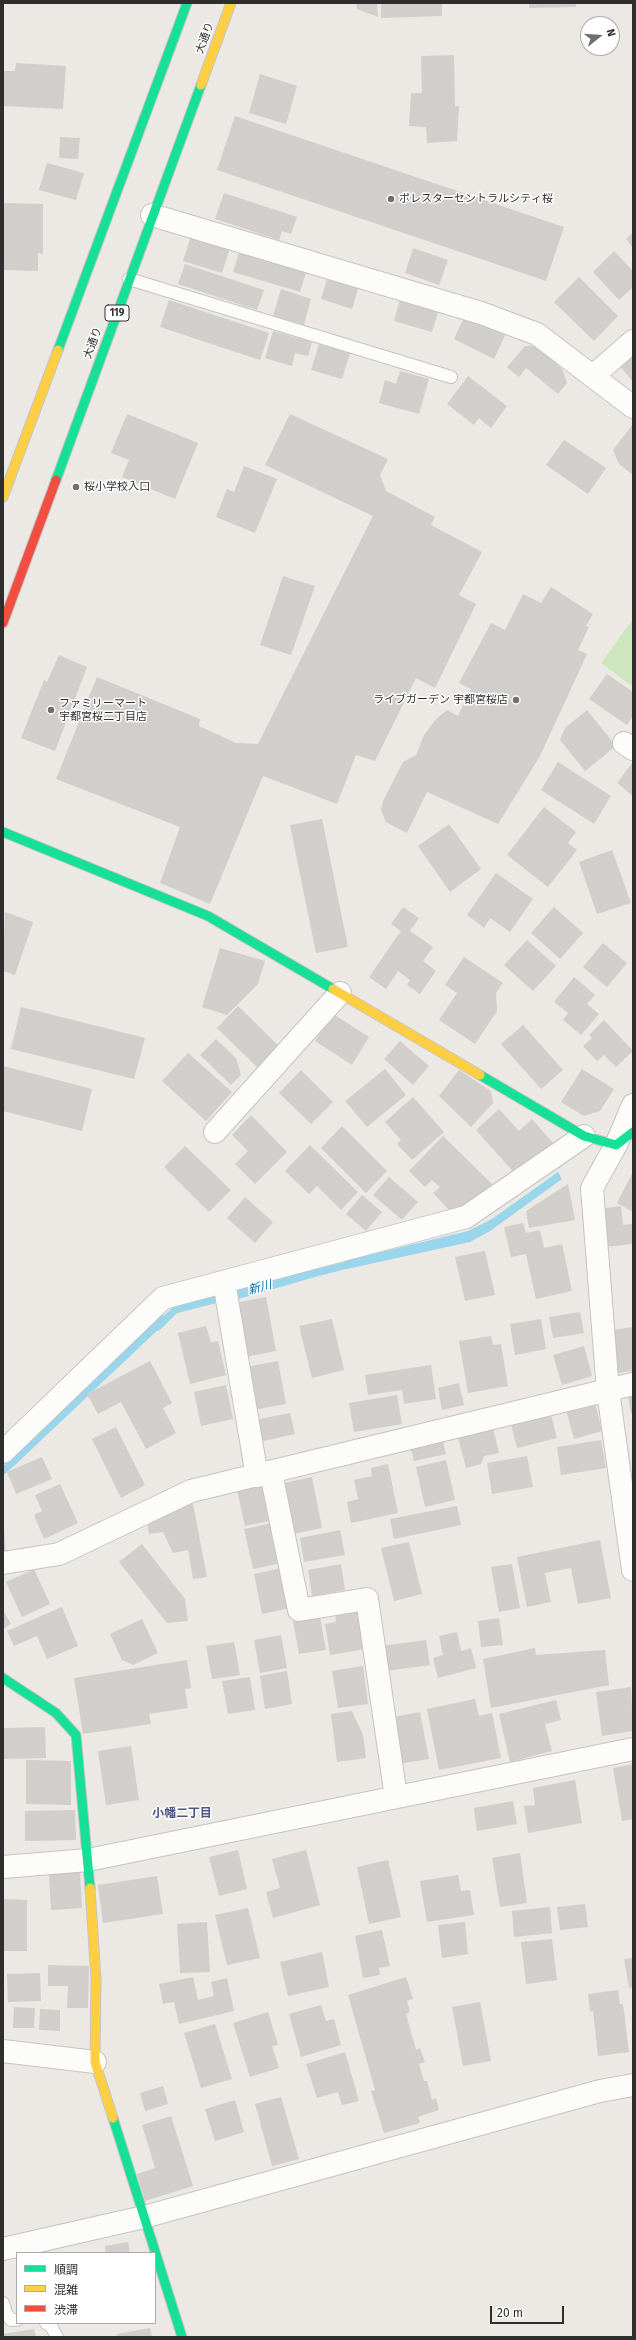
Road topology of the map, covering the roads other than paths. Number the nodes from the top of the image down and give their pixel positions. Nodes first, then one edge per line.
1 (187, 3) edge
2 (231, 3) edge
3 (152, 215) junction
4 (129, 279) junction
5 (633, 341) edge
6 (593, 376) junction
7 (451, 378) dead end
8 (633, 407) edge
9 (3, 497) edge
10 (3, 623) edge
11 (3, 832) edge
12 (340, 993) junction
13 (633, 1105) edge
14 (215, 1132) dead end
15 (633, 1132) edge
16 (584, 1136) junction
17 (616, 1145) junction
18 (224, 1283) junction
19 (633, 1384) edge
20 (608, 1391) junction
21 (3, 1452) edge
22 (264, 1475) junction
23 (3, 1563) edge
24 (633, 1570) edge
25 (3, 1678) edge
26 (633, 1749) edge
27 (396, 1797) junction
28 (88, 1860) junction
29 (3, 1867) edge
30 (3, 2051) edge
31 (95, 2062) junction
32 (633, 2085) edge
33 (144, 2217) junction
34 (3, 2250) edge
35 (155, 2252) edge
36 (156, 2255) edge
37 (3, 2303) edge
38 (16, 2320) edge
39 (48, 2324) edge
40 (57, 2337) edge
41 (182, 2337) edge

1 - 9 main road
2 - 3 main road, 大通り / 119
3 - 4 main road, 大通り / 119
3 - 6 street
4 - 7 lane
4 - 10 main road, 大通り / 119
5 - 6 street
6 - 8 street
11 - 12 main road
12 - 14 street
12 - 16 main road
13 - 17 street
15 - 17 main road
16 - 17 main road
16 - 18 street
17 - 20 street
18 - 21 street
18 - 22 street
19 - 20 street
20 - 22 street
20 - 24 street
22 - 23 street
22 - 27 street
25 - 28 main road
26 - 27 street
27 - 28 street
28 - 29 street
28 - 31 main road
30 - 31 street
31 - 33 main road
32 - 33 street
33 - 34 street
33 - 35 main road
36 - 41 main road
37 - 38 lane
39 - 40 lane

